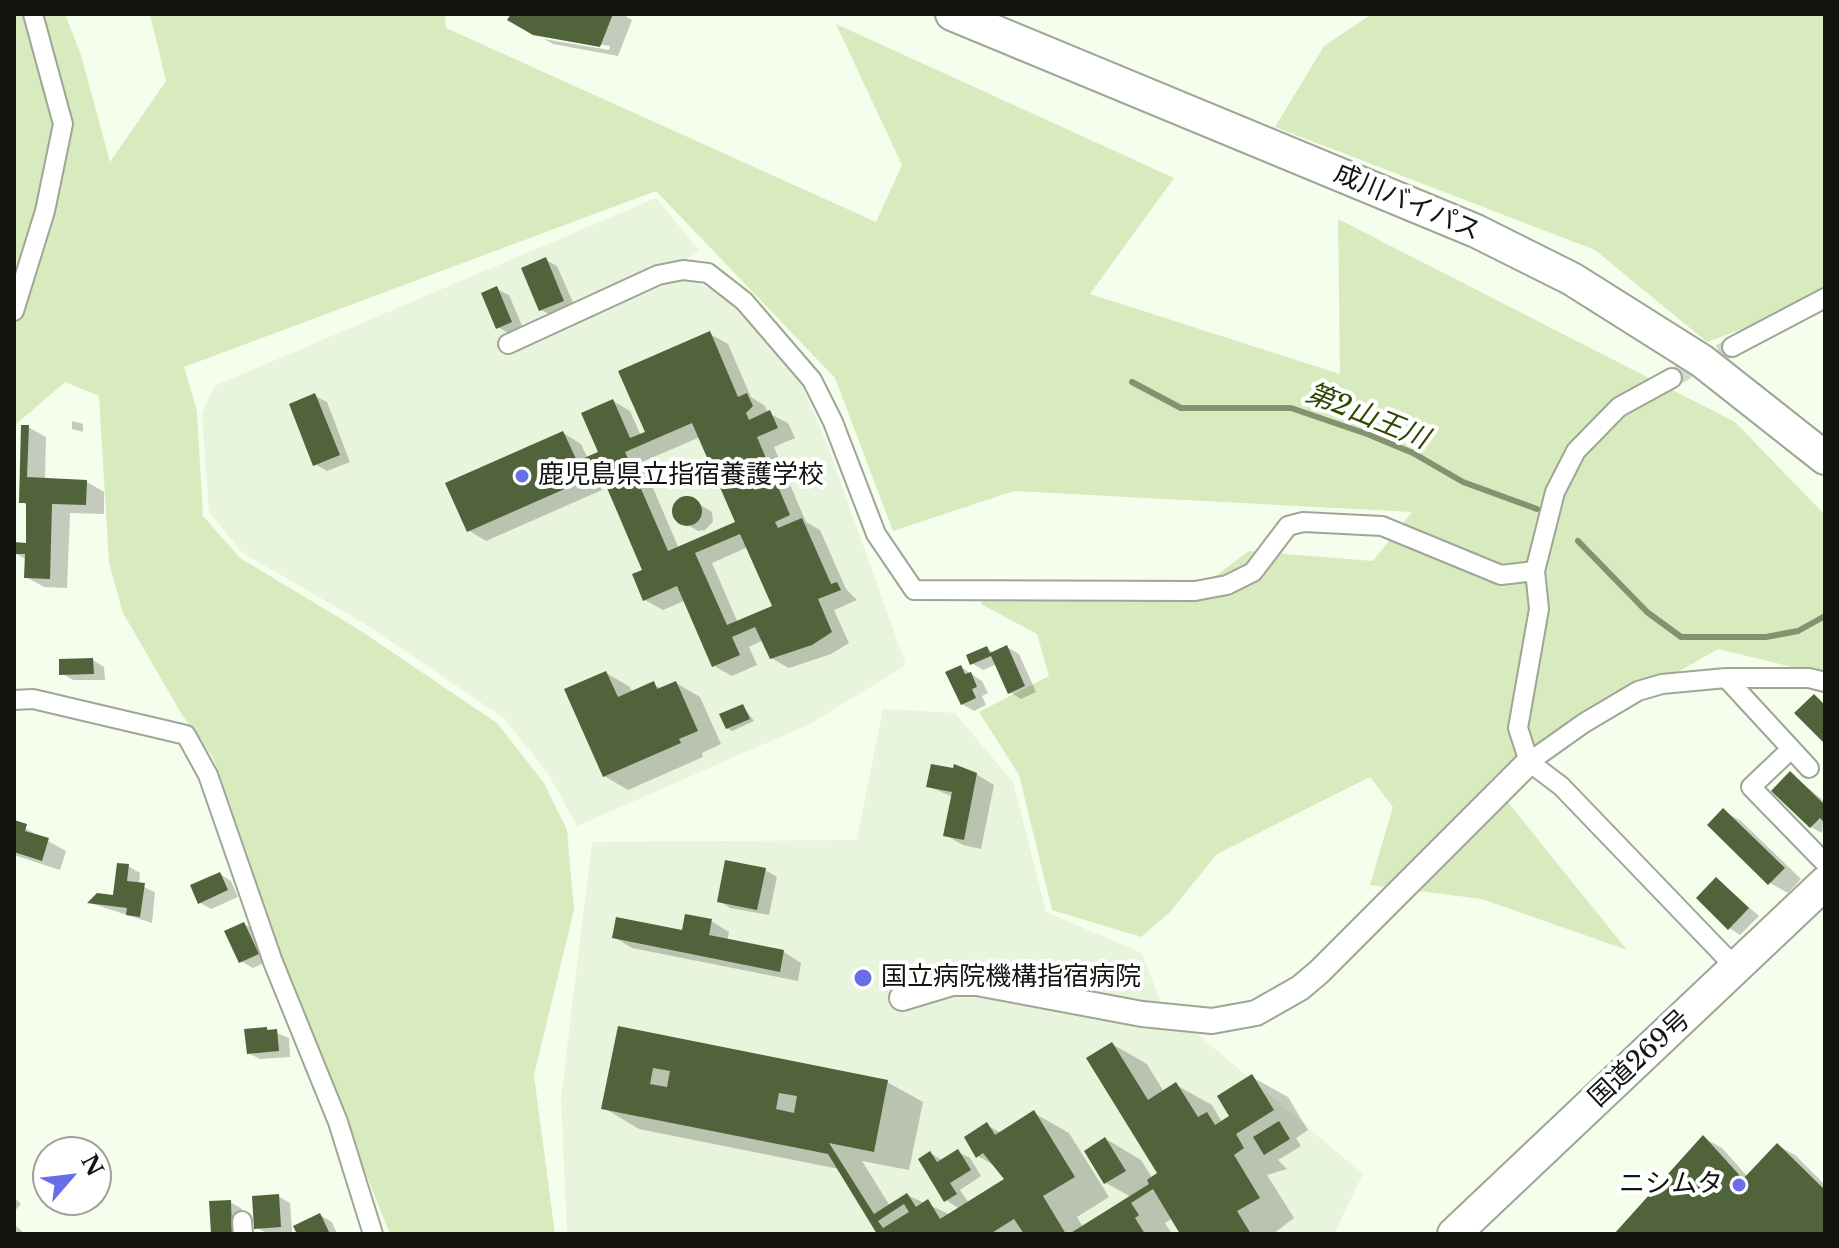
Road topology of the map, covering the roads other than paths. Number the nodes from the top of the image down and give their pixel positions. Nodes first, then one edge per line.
1 (33, 14) edge
2 (952, 14) edge
3 (1825, 298) edge
4 (14, 311) edge
5 (508, 344) dead end
6 (1732, 347) tunnel mouth
7 (1672, 378) tunnel mouth
8 (1825, 458) edge
9 (1535, 571) junction
10 (1726, 678) junction
11 (1825, 682) edge
12 (14, 700) edge
13 (1791, 749) junction
14 (1529, 762) junction
15 (1809, 768) dead end
16 (1825, 863) edge
17 (1825, 883) edge
18 (1736, 968) junction
19 (902, 998) dead end
20 (373, 1234) edge
21 (1454, 1234) edge

1 - 4 street
2 - 8 highway, 成川バイパス
3 - 6 street
5 - 9 street
7 - 9 street
9 - 14 street
10 - 11 street
10 - 13 street
10 - 14 street
12 - 20 street
13 - 15 street
13 - 16 street
14 - 18 street
14 - 19 street
17 - 18 highway, 国道269号
18 - 21 highway, 国道269号

